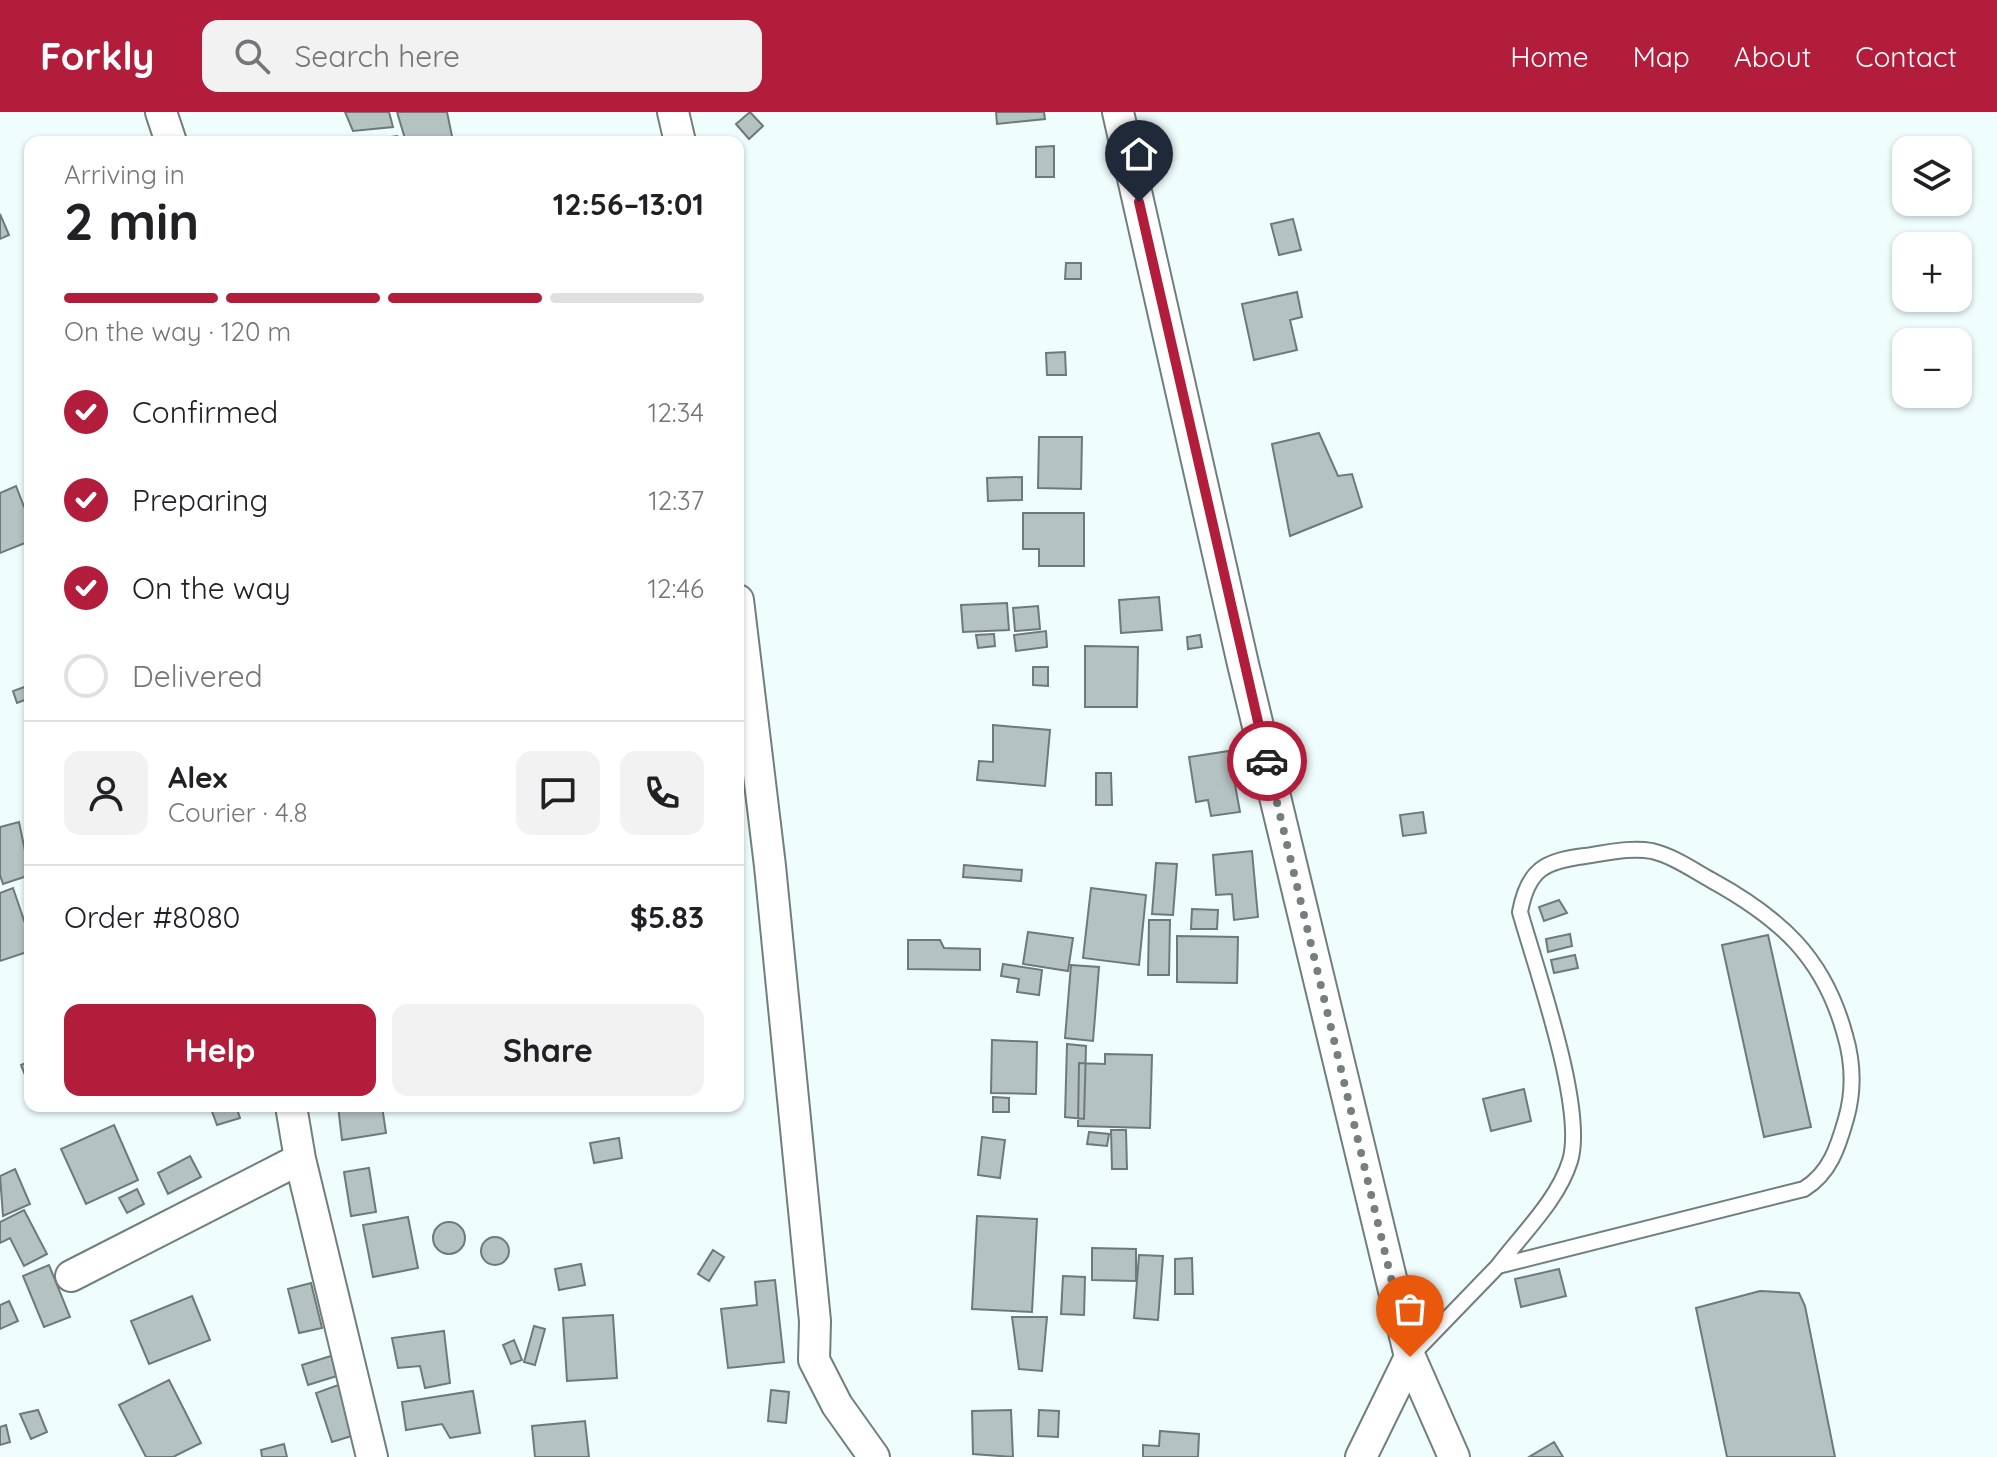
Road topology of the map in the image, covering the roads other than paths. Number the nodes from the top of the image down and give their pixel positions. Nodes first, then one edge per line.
1 (161, 112) edge
2 (673, 112) edge
3 (1118, 112) edge
4 (169, 136) edge
5 (679, 136) edge
6 (744, 651) edge
7 (292, 1112) edge
8 (300, 1159) junction
9 (1498, 1266) junction
10 (71, 1276) dead end
11 (1410, 1357) junction
12 (372, 1457) edge
13 (874, 1457) edge
14 (1361, 1457) edge
15 (1454, 1457) edge

1 - 4 street
2 - 5 street
3 - 11 street
6 - 13 street
7 - 8 street
8 - 10 street
8 - 12 street
9 - 9 lane
9 - 11 lane
11 - 14 street
11 - 15 street

